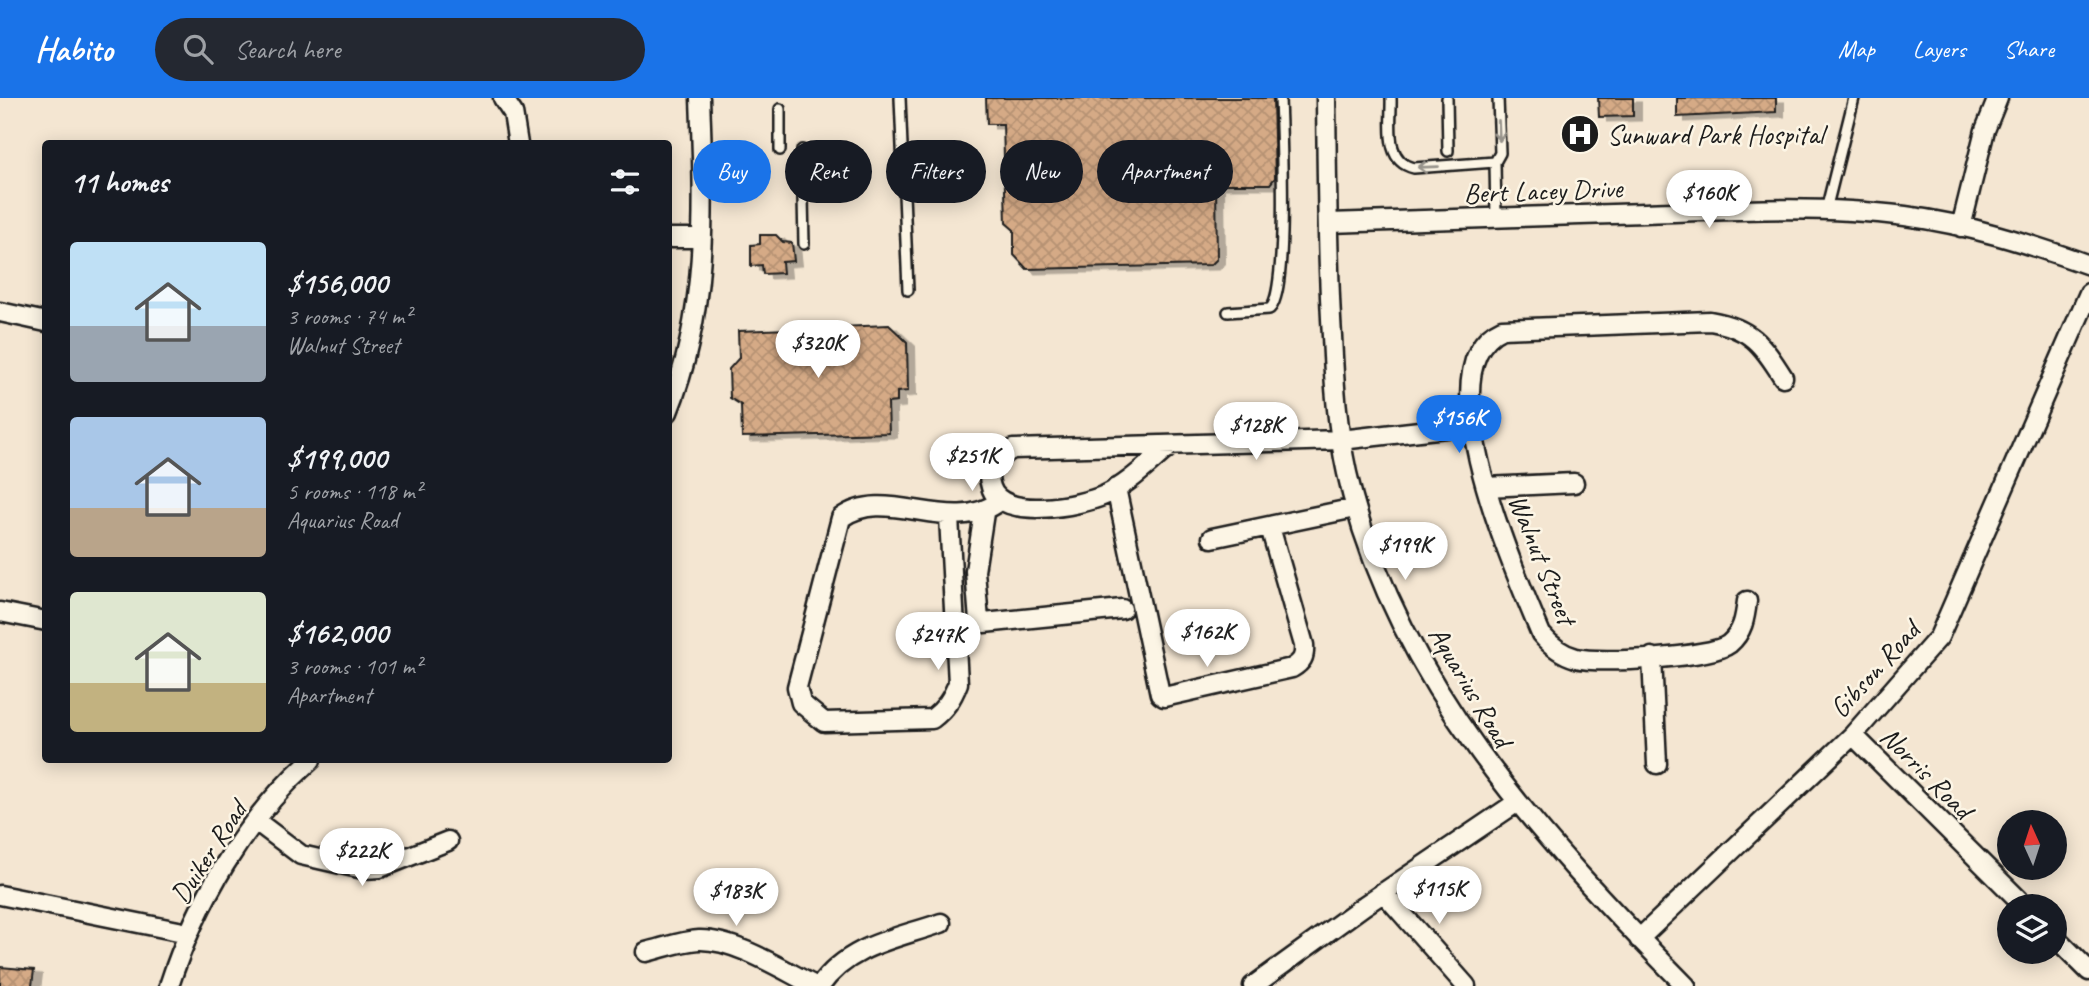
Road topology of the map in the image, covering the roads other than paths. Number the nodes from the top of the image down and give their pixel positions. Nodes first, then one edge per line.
1 (503, 98) edge
2 (700, 98) edge
3 (900, 98) edge
4 (1280, 98) edge
5 (1326, 98) edge
6 (1391, 98) edge
7 (1447, 98) edge
8 (1498, 98) edge
9 (1854, 98) edge
10 (1998, 98) edge
11 (780, 109) dead end
12 (517, 140) edge
13 (780, 150) dead end
14 (1448, 151) dead end
15 (1495, 162) junction
16 (803, 203) edge
17 (1826, 210) junction
18 (1496, 218) junction
19 (1328, 223) junction
20 (1961, 227) junction
21 (672, 238) edge
22 (702, 238) junction
23 (804, 244) dead end
24 (2089, 265) edge
25 (908, 290) dead end
26 (2089, 293) edge
27 (0, 313) edge
28 (1228, 313) dead end
29 (42, 320) edge
30 (1783, 377) dead end
31 (672, 400) edge
32 (1472, 425) junction
33 (1340, 440) junction
34 (1170, 446) junction
35 (1574, 483) dead end
36 (1486, 487) junction
37 (1116, 488) junction
38 (999, 501) junction
39 (1355, 508) junction
40 (984, 513) junction
41 (949, 517) junction
42 (1270, 527) junction
43 (1212, 538) dead end
44 (1747, 601) dead end
45 (1122, 609) dead end
46 (0, 612) edge
47 (42, 620) edge
48 (1652, 657) junction
49 (1853, 735) junction
50 (308, 763) edge
51 (1657, 764) dead end
52 (1516, 803) junction
53 (256, 821) junction
54 (448, 841) dead end
55 (1384, 892) junction
56 (2013, 894) edge
57 (0, 895) edge
58 (941, 923) dead end
59 (188, 933) junction
60 (1640, 939) junction
61 (2067, 949) edge
62 (646, 952) dead end
63 (2089, 971) edge
64 (169, 986) edge
65 (818, 986) edge
66 (1253, 986) edge
67 (1466, 986) edge
68 (1686, 986) edge

1 - 12 street
2 - 22 street
3 - 25 lane
4 - 28 lane
5 - 19 street, Aquarius Road
15 -> 6 lane
7 - 14 lane
8 -> 15 lane
9 - 17 lane
10 - 20 street
11 - 13 lane
15 - 18 lane
16 - 23 lane
17 - 18 street, Bert Lacey Drive
17 - 20 street, Bert Lacey Drive
18 - 19 street, Bert Lacey Drive
19 - 33 street, Aquarius Road
20 - 24 street, Bert Lacey Drive
21 - 22 street
22 - 31 street
26 - 49 street, Gibson Road
27 - 29 street
30 - 32 street, Walnut Street
32 - 33 street
32 - 36 street, Walnut Street
33 - 34 street
33 - 39 street, Aquarius Road
34 - 37 street
34 - 38 street
35 - 36 street
36 - 48 street, Walnut Street
37 - 38 street
37 - 42 street
38 - 40 street
39 - 42 street
39 - 52 street, Aquarius Road
40 - 41 street
40 - 45 street
41 - 41 street
42 - 43 street
44 - 48 street, Walnut Street
46 - 47 street
48 - 51 street
49 - 56 street, Norris Road
49 - 60 street, Gibson Road
50 - 53 street, Duiker Road
52 - 55 street
52 - 60 street, Aquarius Road
53 - 54 street
53 - 59 street, Duiker Road
55 - 66 street
55 - 67 street
57 - 59 street
58 - 65 street
59 - 64 street, Duiker Road
60 - 68 street, Aquarius Road
61 - 63 street
62 - 65 street

